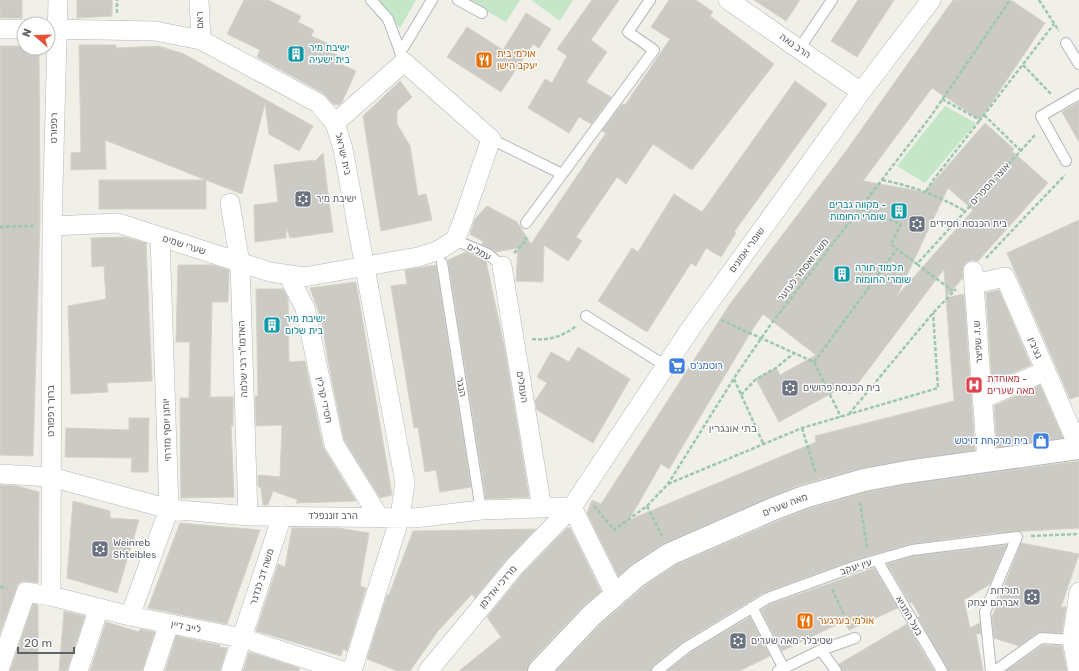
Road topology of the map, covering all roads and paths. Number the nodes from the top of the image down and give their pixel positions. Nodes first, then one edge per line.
1 (58, 0) edge
2 (199, 0) edge
3 (371, 0) edge
4 (432, 0) edge
5 (458, 0) edge
6 (650, 0) edge
7 (832, 0) edge
8 (931, 0) edge
9 (1010, 0) edge
10 (1039, 0) edge
11 (736, 2) edge
12 (482, 13) dead end
13 (55, 16) edge
14 (1054, 24) junction
15 (0, 29) edge
16 (16, 29) edge
17 (56, 29) edge
18 (201, 40) junction
19 (1066, 43) joint
20 (799, 49) junction
21 (52, 56) edge
22 (402, 58) junction
23 (1079, 64) edge
24 (1023, 65) junction
25 (861, 92) junction
26 (1079, 94) edge
27 (942, 99) junction
28 (1061, 105) junction
29 (984, 115) junction
30 (980, 120) junction
31 (335, 122) junction
32 (1045, 124) junction
33 (491, 138) junction
34 (1021, 151) junction
35 (1066, 161) dead end
36 (562, 174) junction
37 (882, 180) junction
38 (926, 191) junction
39 (230, 203) dead end
40 (861, 209) junction
41 (965, 211) junction
42 (526, 222) joint
43 (52, 226) junction
44 (0, 227) edge
45 (160, 237) junction
46 (455, 240) junction
47 (897, 249) junction
48 (904, 254) junction
49 (240, 263) junction
50 (442, 263) dead end
51 (502, 266) junction
52 (365, 267) junction
53 (288, 275) junction
54 (973, 278) joint
55 (954, 291) dead end
56 (933, 313) dead end
57 (586, 316) joint
58 (718, 319) dead end
59 (513, 334) junction
60 (761, 337) junction
61 (794, 353) junction
62 (814, 362) junction
63 (666, 366) junction
64 (1045, 371) junction
65 (734, 379) junction
66 (741, 395) junction
67 (982, 399) junction
68 (841, 417) junction
69 (802, 428) junction
70 (763, 443) junction
71 (1079, 448) edge
72 (987, 461) junction
73 (0, 474) edge
74 (51, 477) junction
75 (857, 482) junction
76 (668, 484) junction
77 (821, 492) junction
78 (647, 506) junction
79 (572, 507) junction
80 (542, 508) junction
81 (169, 510) junction
82 (481, 510) junction
83 (248, 516) junction
84 (282, 516) junction
85 (603, 516) dead end
86 (379, 517) junction
87 (400, 517) junction
88 (1079, 534) edge
89 (1017, 536) junction
90 (670, 554) junction
91 (873, 561) junction
92 (826, 577) junction
93 (1079, 592) edge
94 (615, 594) junction
95 (51, 596) junction
96 (752, 607) junction
97 (99, 608) junction
98 (130, 616) junction
99 (169, 624) junction
100 (242, 638) junction
101 (855, 638) joint
102 (1072, 640) junction
103 (821, 650) junction
104 (313, 666) edge
105 (0, 667) edge
106 (780, 669) edge
107 (78, 671) edge
108 (153, 671) edge
109 (231, 671) edge
110 (344, 671) edge
111 (352, 671) edge
112 (428, 671) edge
113 (540, 671) edge
114 (657, 671) edge
115 (836, 671) edge
116 (942, 671) edge
117 (991, 671) edge
118 (995, 671) edge
119 (1078, 671) edge

1 - 13 street
2 - 18 street, ראם
3 - 22 lane
4 - 22 lane
5 - 12 lane
6 - 36 lane
7 - 20 lane
8 - 25 street, שומרי אמונים
9 - 27 path, משה ואסתר לעזער
10 - 14 path
11 - 20 street, הרב נאה
14 - 19 path
14 - 24 path
15 - 16 street
17 - 18 street, בית ישראל
18 - 31 street, בית ישראל
19 - 23 lane
20 - 25 street, הרב נאה
21 - 43 street, רפפורט
22 - 31 street
22 - 33 street
24 - 28 path
24 - 29 path
25 - 63 street, שומרי אמונים
26 - 28 lane
27 - 30 path
27 - 37 path, משה ואסתר לעזער
28 - 32 lane
29 - 30 path
29 - 34 path
30 - 38 path
31 - 52 street, בית ישראל
32 - 34 path, אוצר הספרים
32 - 35 lane
33 - 36 lane
33 - 46 street
34 - 41 path, אוצר הספרים
36 - 42 lane
37 - 38 path
37 - 40 path, משה ואסתר לעזער
38 - 41 path
39 - 49 street, האדמו"ר רבי שלמה
40 - 47 path
40 - 60 path, משה ואסתר לעזער
41 - 48 path, אוצר הספרים
42 - 51 path
43 - 44 path
43 - 45 street, שערי שמים
43 - 74 street, ברוך רפפורט
45 - 49 street, שערי שמים
45 - 81 street, יוחנן יוסף מזרחי
46 - 51 lane, עמלים
46 - 52 street, שערי שמים
47 - 48 path, אוצר הספרים
47 - 62 path
48 - 55 path
49 - 53 street, שערי שמים
49 - 83 street, האדמו"ר רבי שלמה
50 - 82 lane, הנגר
51 - 59 street, העמלים
52 - 53 street, שערי שמים
52 - 87 street, בית ישראל
53 - 86 street, חסידי קרלין
54 - 64 street, נציבין
54 - 67 street, ש.ז. שפיצר
56 - 68 path
57 - 59 path
57 - 63 lane
58 - 60 path
59 - 80 street, העמלים
60 - 61 path
60 - 65 path, משה ואסתר לעזער
61 - 62 path
61 - 66 path
62 - 68 path
63 - 79 street, שומרי אמונים
64 - 67 street
64 - 71 street, נציבין
65 - 66 path
65 - 76 path, משה ואסתר לעזער
66 - 70 path
67 - 72 street, ש.ז. שפיצר
68 - 69 path
69 - 70 path
69 - 77 path
70 - 76 path
71 - 72 street, מאה שערים
72 - 75 street, מאה שערים
73 - 74 street, הרב זוננפלד
74 - 81 street, הרב זוננפלד
74 - 95 street, ברוך רפפורט
75 - 77 street, מאה שערים
75 - 91 path
76 - 78 path, משה ואסתר לעזער
77 - 90 street, מאה שערים
78 - 85 path, משה ואסתר לעזער
78 - 90 path
79 - 80 street, הרב זוננפלד
79 - 94 street
79 - 112 street, מרדכי אדלמן
80 - 82 street, הרב זוננפלד
81 - 83 street, הרב זוננפלד
81 - 98 street, יוחנן יוסף מזרחי
82 - 87 street, הרב זוננפלד
83 - 84 street, הרב זוננפלד
84 - 86 street, הרב זוננפלד
84 - 100 street, משה דב לנדנר
86 - 87 street, הרב זוננפלד
87 - 111 street
88 - 89 path
89 - 91 lane, עין יעקב
89 - 117 lane
90 - 94 street, מאה שערים
91 - 92 lane, עין יעקב
91 - 116 lane, בעל התניא
92 - 96 lane, עין יעקב
92 - 101 path
93 - 102 street
94 - 113 street, מאה שערים
95 - 97 street, לייב דיין
95 - 105 street, לייב דיין
96 - 106 lane
96 - 114 lane, עין יעקב
97 - 98 street, לייב דיין
97 - 107 street
98 - 99 street, לייב דיין
99 - 100 street, לייב דיין
99 - 108 street
100 - 104 street, לייב דיין
100 - 109 street, משה דב לנדנר
101 - 103 lane
102 - 118 lane
102 - 119 street
103 - 106 lane
103 - 115 lane
104 - 110 street, לייב דיין

